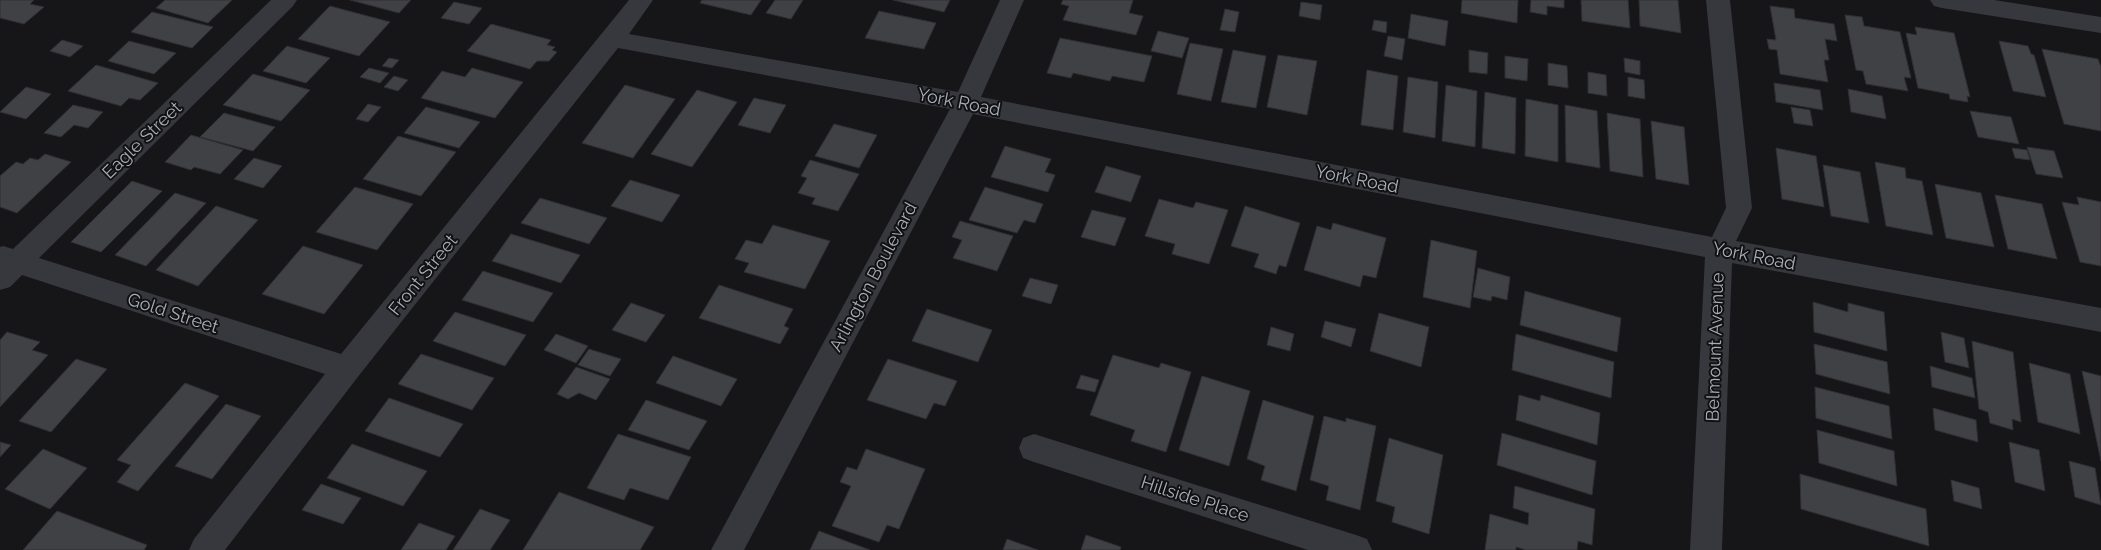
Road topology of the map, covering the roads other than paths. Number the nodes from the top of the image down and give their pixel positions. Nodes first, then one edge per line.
1 (285, 0) edge
2 (641, 0) edge
3 (1012, 0) edge
4 (1718, 0) edge
5 (1942, 0) edge
6 (2101, 25) edge
7 (612, 39) junction
8 (966, 103) junction
9 (1719, 249) junction
10 (6, 266) edge
11 (2101, 320) edge
12 (346, 369) junction
13 (1034, 448) dead end
14 (205, 550) edge
15 (727, 550) edge
16 (1356, 550) edge
17 (1706, 550) edge

1 - 10 street, Eagle Street
2 - 7 street, Front Street
3 - 8 street, Arlington Boulevard
4 - 9 street, Belmount Avenue
5 - 6 street
7 - 8 street, York Road
7 - 12 street, Front Street
8 - 9 street, York Road
8 - 15 street, Arlington Boulevard
9 - 11 street, York Road
9 - 17 street, Belmount Avenue
10 - 12 street, Gold Street
12 - 14 street, Front Street
13 - 16 street, Hillside Place

